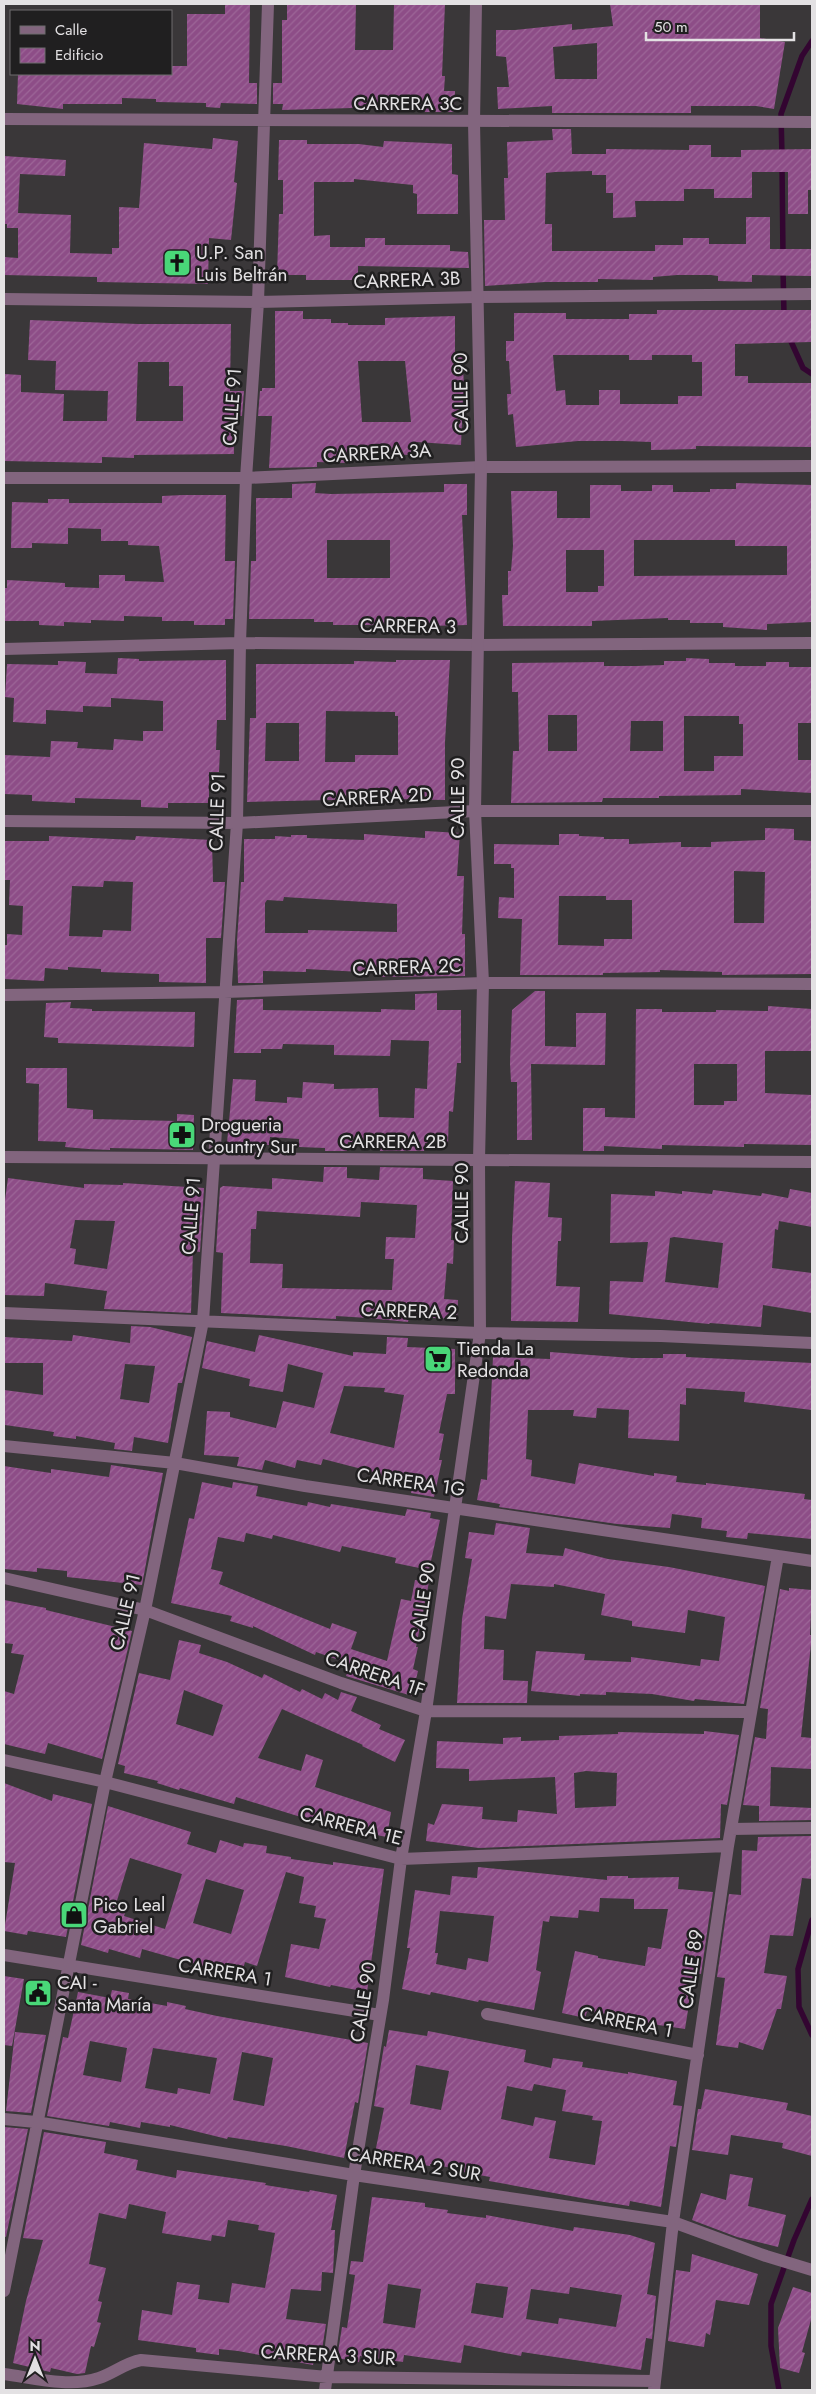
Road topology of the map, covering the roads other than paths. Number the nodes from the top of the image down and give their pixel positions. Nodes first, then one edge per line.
1 (268, 4) edge
2 (476, 4) edge
3 (4, 119) edge
4 (264, 121) junction
5 (474, 122) junction
6 (812, 122) edge
7 (812, 294) edge
8 (478, 296) junction
9 (4, 299) edge
10 (258, 302) junction
11 (481, 466) junction
12 (812, 466) edge
13 (4, 478) edge
14 (246, 478) junction
15 (240, 643) junction
16 (812, 643) edge
17 (478, 645) junction
18 (4, 649) edge
19 (812, 811) edge
20 (475, 812) junction
21 (4, 821) edge
22 (236, 823) junction
23 (483, 982) junction
24 (812, 984) edge
25 (224, 992) junction
26 (4, 995) edge
27 (4, 1158) edge
28 (214, 1159) junction
29 (479, 1160) junction
30 (812, 1162) edge
31 (4, 1313) edge
32 (203, 1321) junction
33 (480, 1333) junction
34 (812, 1343) edge
35 (4, 1446) edge
36 (175, 1463) junction
37 (456, 1507) junction
38 (778, 1556) junction
39 (812, 1561) edge
40 (4, 1578) edge
41 (145, 1610) junction
42 (426, 1711) junction
43 (750, 1712) junction
44 (4, 1760) edge
45 (104, 1782) junction
46 (809, 1828) edge
47 (731, 1829) junction
48 (728, 1846) junction
49 (401, 1859) junction
50 (4, 1955) edge
51 (68, 1966) junction
52 (487, 2014) dead end
53 (380, 2015) junction
54 (698, 2055) junction
55 (4, 2119) edge
56 (36, 2122) junction
57 (354, 2175) junction
58 (673, 2222) junction
59 (812, 2270) edge
60 (4, 2291) edge
61 (4, 2374) edge
62 (326, 2377) junction
63 (654, 2386) edge
64 (325, 2390) edge

1 - 4 street, CALLE 91
2 - 5 street, CALLE 90
3 - 4 street, CARRERA 3C
4 - 5 street, CARRERA 3C
4 - 10 street, CALLE 91
5 - 6 street, CARRERA 3C
5 - 8 street, CALLE 90
7 - 8 street, CARRERA 3B
8 - 10 street, CARRERA 3B
8 - 11 street, CALLE 90
9 - 10 street, CARRERA 3B
10 - 14 street, CALLE 91
11 - 12 street, CARRERA 3A
11 - 14 street, CARRERA 3A
11 - 17 street, CALLE 90
13 - 14 street, CARRERA 3A
14 - 15 street, CALLE 91
15 - 17 street, CARRERA 3
15 - 18 street, CARRERA 3
15 - 22 street, CALLE 91
16 - 17 street, CARRERA 3
17 - 20 street, CALLE 90
19 - 20 street, CARRERA 2D
20 - 22 street, CARRERA 2D
20 - 23 street, CALLE 90
21 - 22 street, CARRERA 2D
22 - 25 street, CALLE 91
23 - 24 street, CARRERA 2C
23 - 25 street, CARRERA 2C
23 - 29 street, CALLE 90
25 - 26 street, CARRERA 2C
25 - 28 street, CALLE 91
27 - 28 street, CARRERA 2B
28 - 29 street, CARRERA 2B
28 - 32 street, CALLE 91
29 - 30 street, CARRERA 2B
29 - 33 street, CALLE 90
31 - 32 street, CARRERA 2
32 - 33 street, CARRERA 2
32 - 36 street, CALLE 91
33 - 34 street, CARRERA 2
33 - 37 street, CALLE 90
35 - 36 street, CARRERA 1G
36 - 37 street, CARRERA 1G
36 - 41 street, CALLE 91
37 - 38 street, CARRERA 1G
37 - 42 street, CALLE 90
38 - 39 street, CARRERA 1G
38 - 43 street, CALLE 89
40 - 41 street, CARRERA 1F
41 - 42 street, CARRERA 1F
41 - 45 street, CALLE 91
42 - 43 street, CARRERA 1F
42 - 49 street, CALLE 90
43 - 47 street, CALLE 89
44 - 45 street, CARRERA 1E
45 - 49 street, CARRERA 1E
45 - 51 street, CALLE 91
46 - 47 street
47 - 48 street, CALLE 89
48 - 49 street, CARRERA 1E
48 - 54 street, CALLE 89
49 - 53 street, CALLE 90
50 - 51 street, CARRERA 1
51 - 53 street, CARRERA 1
51 - 56 street, CALLE 91
52 - 54 street, CARRERA 1
53 - 57 street, CALLE 90
54 - 58 street, CALLE 89
55 - 56 street, CARRERA 2 SUR
56 - 57 street, CARRERA 2 SUR
56 - 60 street, CALLE 91
57 - 58 street, CARRERA 2 SUR
57 - 62 street, CALLE 90
58 - 59 street, CARRERA 2 SUR
58 - 63 street, CALLE 89
61 - 62 street, CARRERA 3 SUR
62 - 63 street, CARRERA 3 SUR
62 - 64 street, CALLE 90

